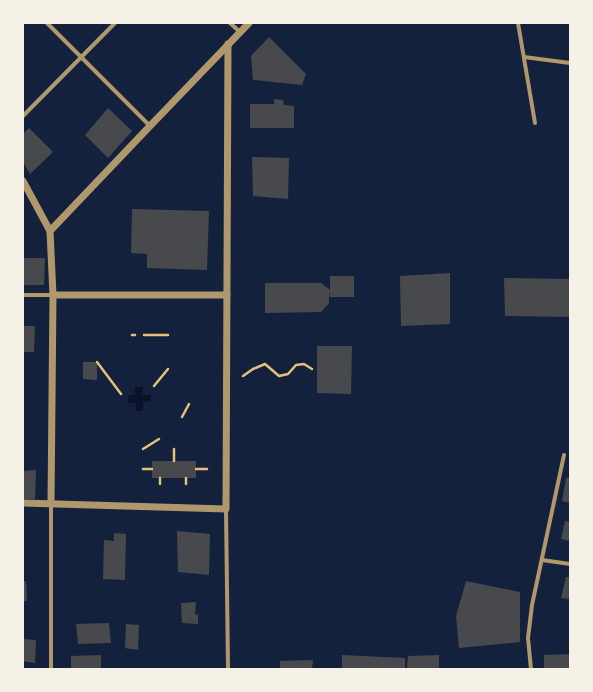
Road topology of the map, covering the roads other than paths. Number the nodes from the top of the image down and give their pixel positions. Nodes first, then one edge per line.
1 (47, 23) edge
2 (115, 23) edge
3 (230, 23) edge
4 (249, 23) edge
5 (518, 23) edge
6 (240, 32) junction
7 (228, 44) junction
8 (82, 57) junction
9 (524, 57) junction
10 (570, 63) edge
11 (23, 116) edge
12 (535, 123) dead end
13 (150, 126) junction
14 (23, 181) edge
15 (50, 231) junction
16 (23, 295) edge
17 (53, 295) junction
18 (227, 295) junction
19 (564, 455) dead end
20 (23, 503) edge
21 (51, 503) junction
22 (226, 509) junction
23 (542, 560) junction
24 (570, 564) edge
25 (52, 669) edge
26 (228, 669) edge
27 (531, 669) edge

1 - 8 street
2 - 8 street
3 - 6 street
4 - 6 street
5 - 9 street
6 - 7 street
7 - 13 street
7 - 18 street
8 - 11 street
8 - 13 street
9 - 10 street
9 - 12 street
13 - 15 street
14 - 15 street
15 - 17 street
16 - 17 street
17 - 18 street
17 - 21 street
18 - 22 street
19 - 23 street
20 - 21 street
21 - 22 street
21 - 25 street
22 - 26 street
23 - 24 street
23 - 27 street

